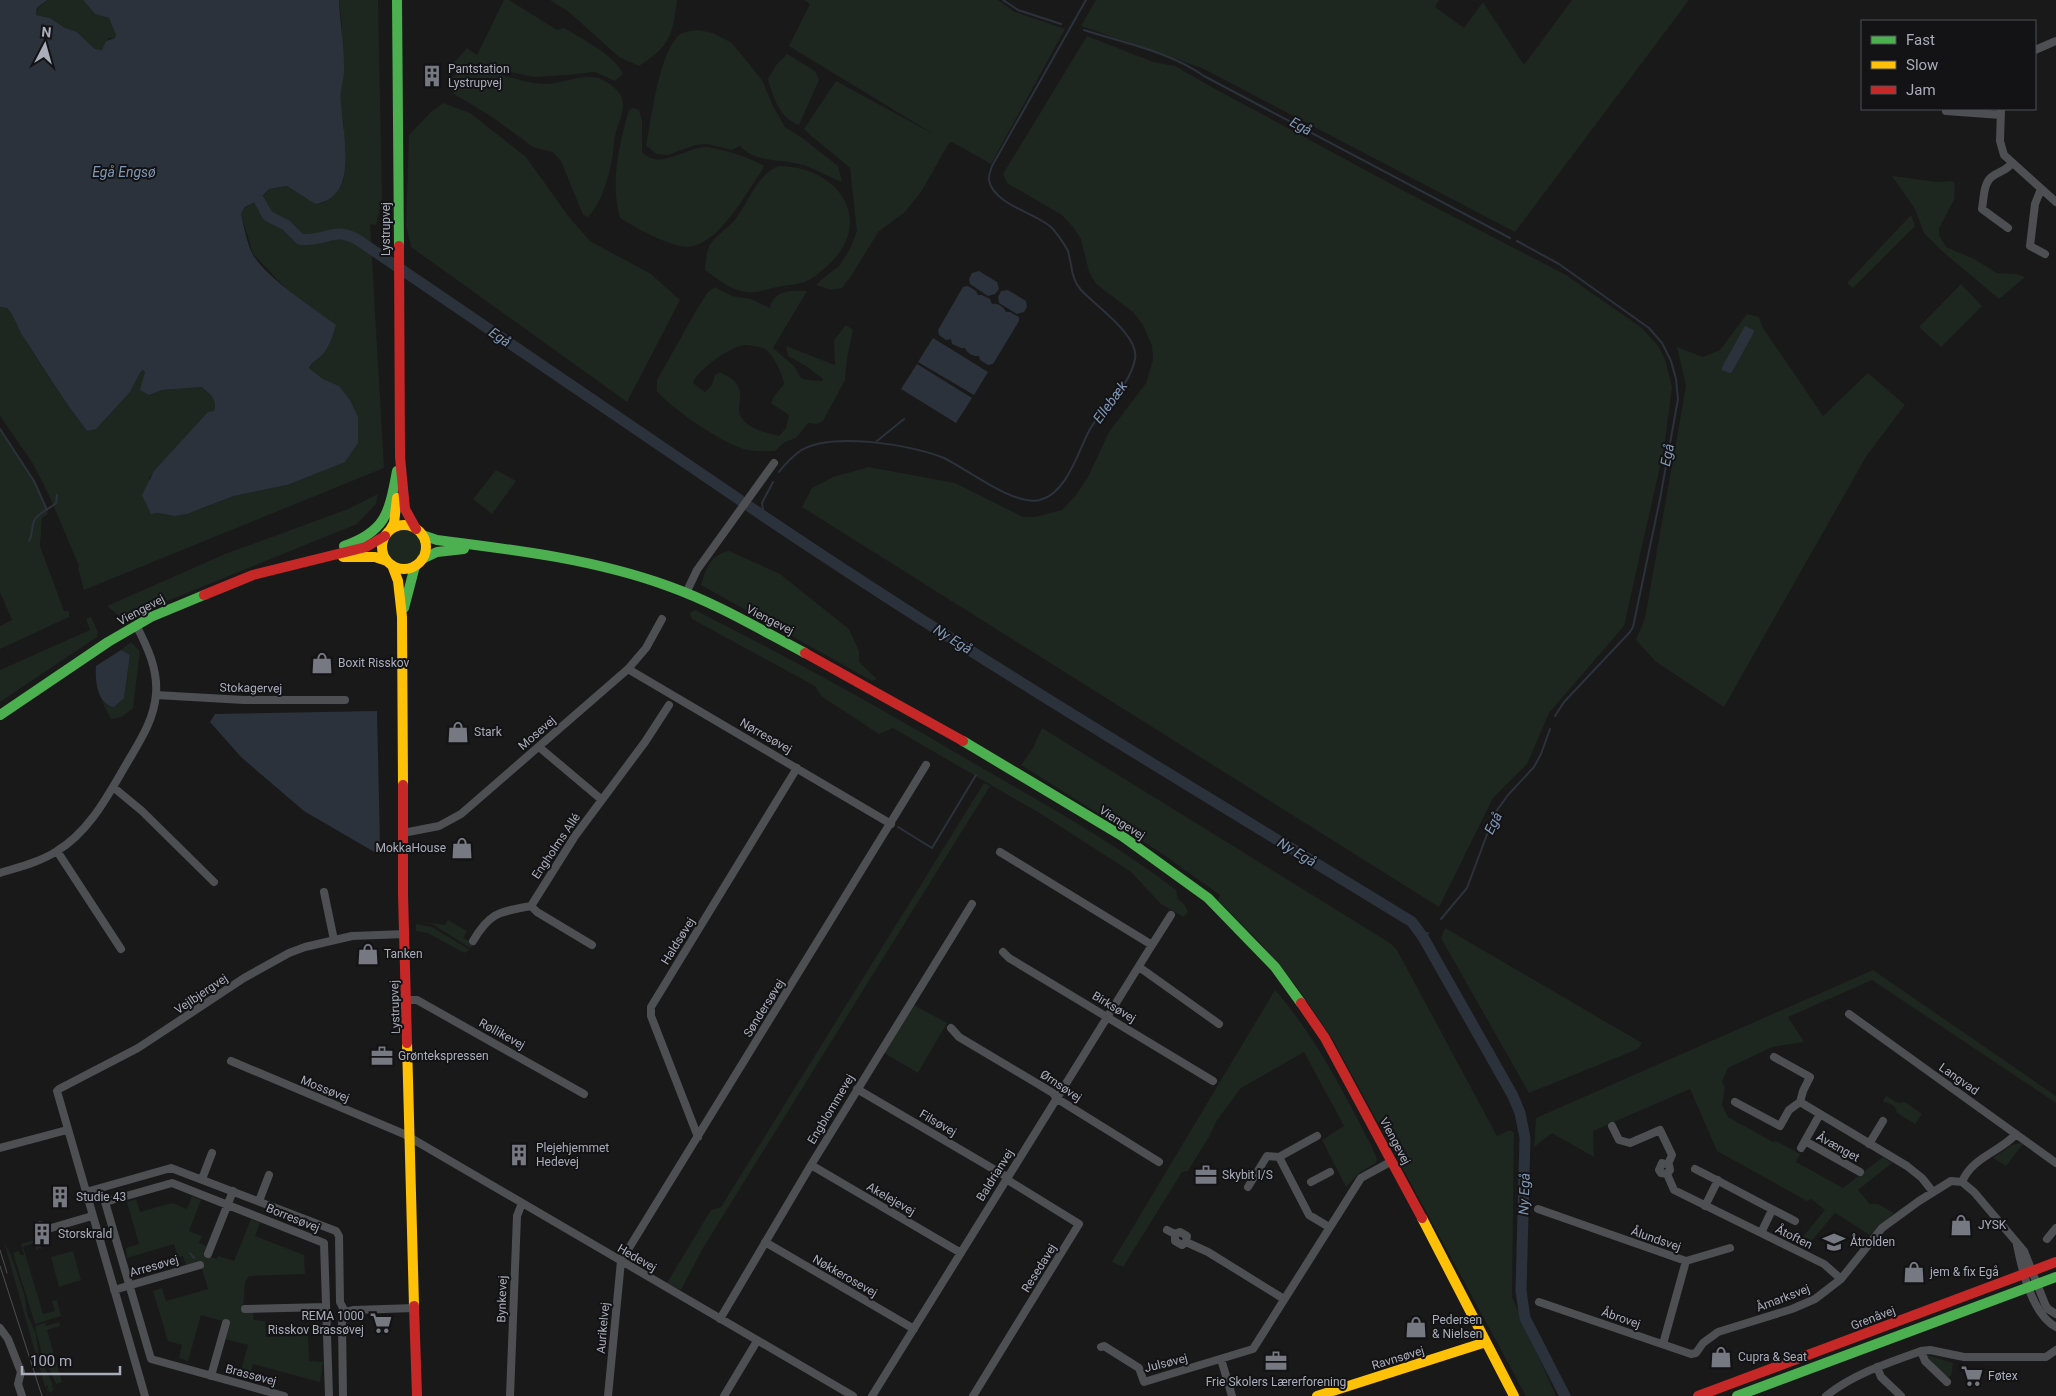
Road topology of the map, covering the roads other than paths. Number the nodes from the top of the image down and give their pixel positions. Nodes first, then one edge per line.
1 (398, 0) edge
2 (2056, 41) edge
3 (2036, 50) edge
4 (1946, 111) dead end
5 (2001, 112) edge
6 (2012, 163) junction
7 (2041, 189) junction
8 (2056, 202) edge
9 (2008, 228) dead end
10 (2046, 254) dead end
11 (399, 462) junction
12 (774, 463) dead end
13 (419, 532) junction
14 (388, 533) junction
15 (482, 547) junction
16 (310, 560) junction
17 (419, 562) junction
18 (389, 563) junction
19 (268, 571) junction
20 (686, 593) junction
21 (402, 617) junction
22 (662, 619) dead end
23 (136, 625) junction
24 (628, 669) junction
25 (156, 694) junction
26 (345, 700) dead end
27 (669, 705) dead end
28 (0, 715) edge
29 (539, 747) junction
30 (926, 765) dead end
31 (797, 768) junction
32 (113, 787) junction
33 (602, 800) junction
34 (891, 824) junction
35 (403, 832) junction
36 (57, 851) junction
37 (1000, 852) dead end
38 (0, 873) edge
39 (214, 882) dead end
40 (324, 892) dead end
41 (972, 904) dead end
42 (531, 906) junction
43 (966, 914) junction
44 (1171, 914) dead end
45 (974, 919) dead end
46 (405, 934) junction
47 (334, 940) junction
48 (473, 941) dead end
49 (592, 945) dead end
50 (1152, 945) junction
51 (121, 949) dead end
52 (1003, 952) dead end
53 (1139, 967) junction
54 (407, 1000) junction
55 (1849, 1014) dead end
56 (1107, 1016) junction
57 (1219, 1024) dead end
58 (952, 1028) dead end
59 (1774, 1057) dead end
60 (231, 1061) dead end
61 (1213, 1081) dead end
62 (857, 1089) junction
63 (584, 1094) dead end
64 (1056, 1098) junction
65 (1736, 1102) dead end
66 (1800, 1102) junction
67 (1820, 1114) junction
68 (1883, 1121) dead end
69 (1612, 1126) dead end
70 (67, 1130) junction
71 (2016, 1134) junction
72 (698, 1136) junction
73 (1317, 1136) dead end
74 (411, 1138) junction
75 (1869, 1144) junction
76 (0, 1148) edge
77 (212, 1153) dead end
78 (1279, 1158) junction
79 (1392, 1161) junction
80 (1159, 1162) dead end
81 (2056, 1163) edge
82 (811, 1165) junction
83 (1695, 1169) dead end
84 (1330, 1172) dead end
85 (1860, 1172) dead end
86 (269, 1175) dead end
87 (134, 1178) junction
88 (1007, 1178) junction
89 (202, 1179) junction
90 (1718, 1180) junction
91 (1962, 1182) junction
92 (1248, 1187) dead end
93 (1297, 1190) junction
94 (233, 1191) junction
95 (86, 1192) junction
96 (139, 1192) junction
97 (1933, 1192) junction
98 (259, 1201) junction
99 (522, 1203) junction
100 (228, 1205) junction
101 (1705, 1206) junction
102 (1538, 1209) dead end
103 (1772, 1210) junction
104 (92, 1216) junction
105 (1795, 1221) dead end
106 (40, 1225) dead end
107 (1329, 1227) junction
108 (2056, 1228) edge
109 (1167, 1230) dead end
110 (1761, 1233) junction
111 (2047, 1239) dead end
112 (765, 1242) junction
113 (1730, 1248) dead end
114 (960, 1253) junction
115 (208, 1254) dead end
116 (621, 1261) junction
117 (1686, 1261) junction
118 (2056, 1262) edge
119 (200, 1265) dead end
120 (340, 1270) junction
121 (325, 1271) junction
122 (2029, 1272) junction
123 (2056, 1277) edge
124 (1841, 1279) junction
125 (129, 1285) junction
126 (2034, 1286) junction
127 (114, 1290) junction
128 (1284, 1299) junction
129 (1539, 1302) dead end
130 (326, 1307) junction
131 (414, 1308) junction
132 (245, 1309) dead end
133 (345, 1312) junction
134 (2056, 1314) edge
135 (720, 1320) junction
136 (226, 1323) dead end
137 (2056, 1327) edge
138 (0, 1328) edge
139 (914, 1329) junction
140 (757, 1341) junction
141 (1486, 1342) junction
142 (1663, 1344) junction
143 (1100, 1347) dead end
144 (2056, 1350) edge
145 (1920, 1351) junction
146 (1696, 1352) joint
147 (327, 1357) junction
148 (342, 1357) junction
149 (1221, 1359) junction
150 (1877, 1367) junction
151 (211, 1376) junction
152 (1947, 1382) dead end
153 (1829, 1395) edge
154 (22, 1396) edge
155 (145, 1396) edge
156 (284, 1396) edge
157 (329, 1396) edge
158 (343, 1396) edge
159 (418, 1396) edge
160 (510, 1396) edge
161 (608, 1396) edge
162 (724, 1396) edge
163 (852, 1396) edge
164 (872, 1396) edge
165 (972, 1396) edge
166 (1232, 1396) edge
167 (1317, 1396) edge
168 (1514, 1396) edge
169 (1698, 1396) edge
170 (1737, 1396) edge
171 (1901, 1396) edge

1 - 11 street, Lystrupvej
2 - 3 street
4 - 5 street
5 - 6 street
6 - 7 street
6 - 9 street
7 - 8 street
7 - 10 street
11 - 13 street, Lystrupvej
11 - 14 street, Lystrupvej
11 - 19 street
12 - 20 street
13 - 14 street
13 - 15 street, Viengevej
13 - 17 street
14 - 16 street, Viengevej
14 - 18 street
15 - 17 street, Viengevej
15 - 20 street, Viengevej
16 - 18 street, Viengevej
16 - 19 street, Viengevej
17 - 18 street
17 - 21 street, Lystrupvej
18 - 21 street, Lystrupvej
19 - 23 street, Viengevej
20 - 79 street, Viengevej
21 - 35 street, Lystrupvej
22 - 24 street, Mosevej
23 - 25 street
23 - 28 street, Viengevej
24 - 29 street, Mosevej
24 - 31 street, Nørresøvej
25 - 26 street, Stokagervej
25 - 32 street
27 - 33 street, Engholms Allé
29 - 33 street
29 - 35 street, Mosevej
30 - 34 street, Søndersøvej
31 - 34 street, Nørresøvej
31 - 72 street, Haldsøvej
32 - 36 street
32 - 39 street
33 - 42 street, Engholms Allé
34 - 72 street, Søndersøvej
35 - 46 street, Lystrupvej
36 - 38 street
36 - 51 street
37 - 50 street
40 - 47 street
41 - 43 street, Engblommevej
42 - 48 street
42 - 49 street
43 - 45 street
43 - 62 street, Engblommevej
44 - 50 street, Baldrianvej
46 - 47 street, Vejlbjergvej
46 - 54 street, Lystrupvej
47 - 70 street, Vejlbjergvej
50 - 53 street, Baldrianvej
52 - 56 street, Birksøvej
53 - 56 street, Baldrianvej
53 - 57 street
54 - 63 street, Røllikevej
54 - 74 street, Lystrupvej
55 - 71 street, Langvad
56 - 61 street, Birksøvej
56 - 64 street, Baldrianvej
58 - 64 street, Ørnsøvej
59 - 66 street
60 - 74 street, Mossøvej
62 - 82 street, Engblommevej
62 - 88 street, Filsøvej
64 - 80 street, Ørnsøvej
64 - 88 street, Baldrianvej
65 - 66 street
66 - 67 street, Åvænget
67 - 75 street, Åvænget
67 - 85 street, Åvænget
68 - 75 street, Åvænget
69 - 101 street, Åtoften
70 - 76 street
70 - 95 street
71 - 81 street, Langvad
71 - 91 street
72 - 116 street, Søndersøvej
73 - 78 street
74 - 99 street, Hedevej
74 - 131 street, Lystrupvej
75 - 97 street, Åvænget
77 - 89 street
78 - 92 street
78 - 93 street
79 - 107 street, Julsøvej
79 - 141 street, Viengevej
82 - 112 street, Engblommevej
82 - 114 street, Akelejevej
83 - 90 street, Åtoften
84 - 93 street
86 - 98 street, Borresøvej
87 - 89 street, Borresøvej
87 - 95 street, Borresøvej
87 - 96 street
88 - 114 street, Baldrianvej
88 - 165 street, Resedavej
89 - 94 street, Borresøvej
90 - 101 street
90 - 103 street, Åtoften
91 - 97 street, Åmarksvej
91 - 122 street
93 - 107 street
94 - 98 street, Borresøvej
94 - 100 street
95 - 104 street
96 - 100 street, Borresøvej
96 - 125 street, Borresøvej
97 - 124 street, Åmarksvej
98 - 120 street, Borresøvej
99 - 116 street, Hedevej
99 - 160 street, Bynkevej
100 - 115 street
100 - 121 street, Borresøvej
101 - 110 street, Åtoften
102 - 117 street, Ålundsvej
103 - 105 street, Åtoften
103 - 110 street, Åtoften
104 - 106 street
104 - 127 street
107 - 128 street, Julsøvej
108 - 111 street
109 - 128 street
110 - 124 street, Åtoften
112 - 135 street, Engblommevej
112 - 139 street, Nøkkerosevej
113 - 117 street
114 - 139 street, Baldrianvej
116 - 135 street, Hedevej
116 - 161 street, Aurikelvej
117 - 142 street, Ålundsvej
118 - 122 street, Grenåvej
119 - 125 street, Arresøvej
120 - 121 street
120 - 133 street, Borresøvej
121 - 130 street, Borresøvej
122 - 126 street
122 - 169 street, Grenåvej
123 - 126 street, Grenåvej
124 - 146 street, Åmarksvej
125 - 127 street, Arresøvej
125 - 151 street, Brassøvej
126 - 134 street
126 - 137 street
126 - 170 street, Grenåvej
127 - 155 street
128 - 149 street, Julsøvej
129 - 142 street, Åbrovej
130 - 132 street
130 - 147 street
131 - 133 street
131 - 159 street, Lystrupvej
133 - 148 street
135 - 140 street, Hedevej
136 - 151 street, Brassøvej
138 - 154 street
139 - 164 street, Baldrianvej
140 - 162 street
140 - 163 street, Hedevej
141 - 167 street, Ravnsøvej
141 - 168 street, Viengevej
142 - 146 street, Åbrovej
143 - 149 street, Julsøvej
144 - 145 street
145 - 150 street
145 - 152 street
147 - 148 street
147 - 157 street
148 - 158 street
149 - 166 street
150 - 153 street
150 - 171 street
151 - 156 street, Brassøvej

